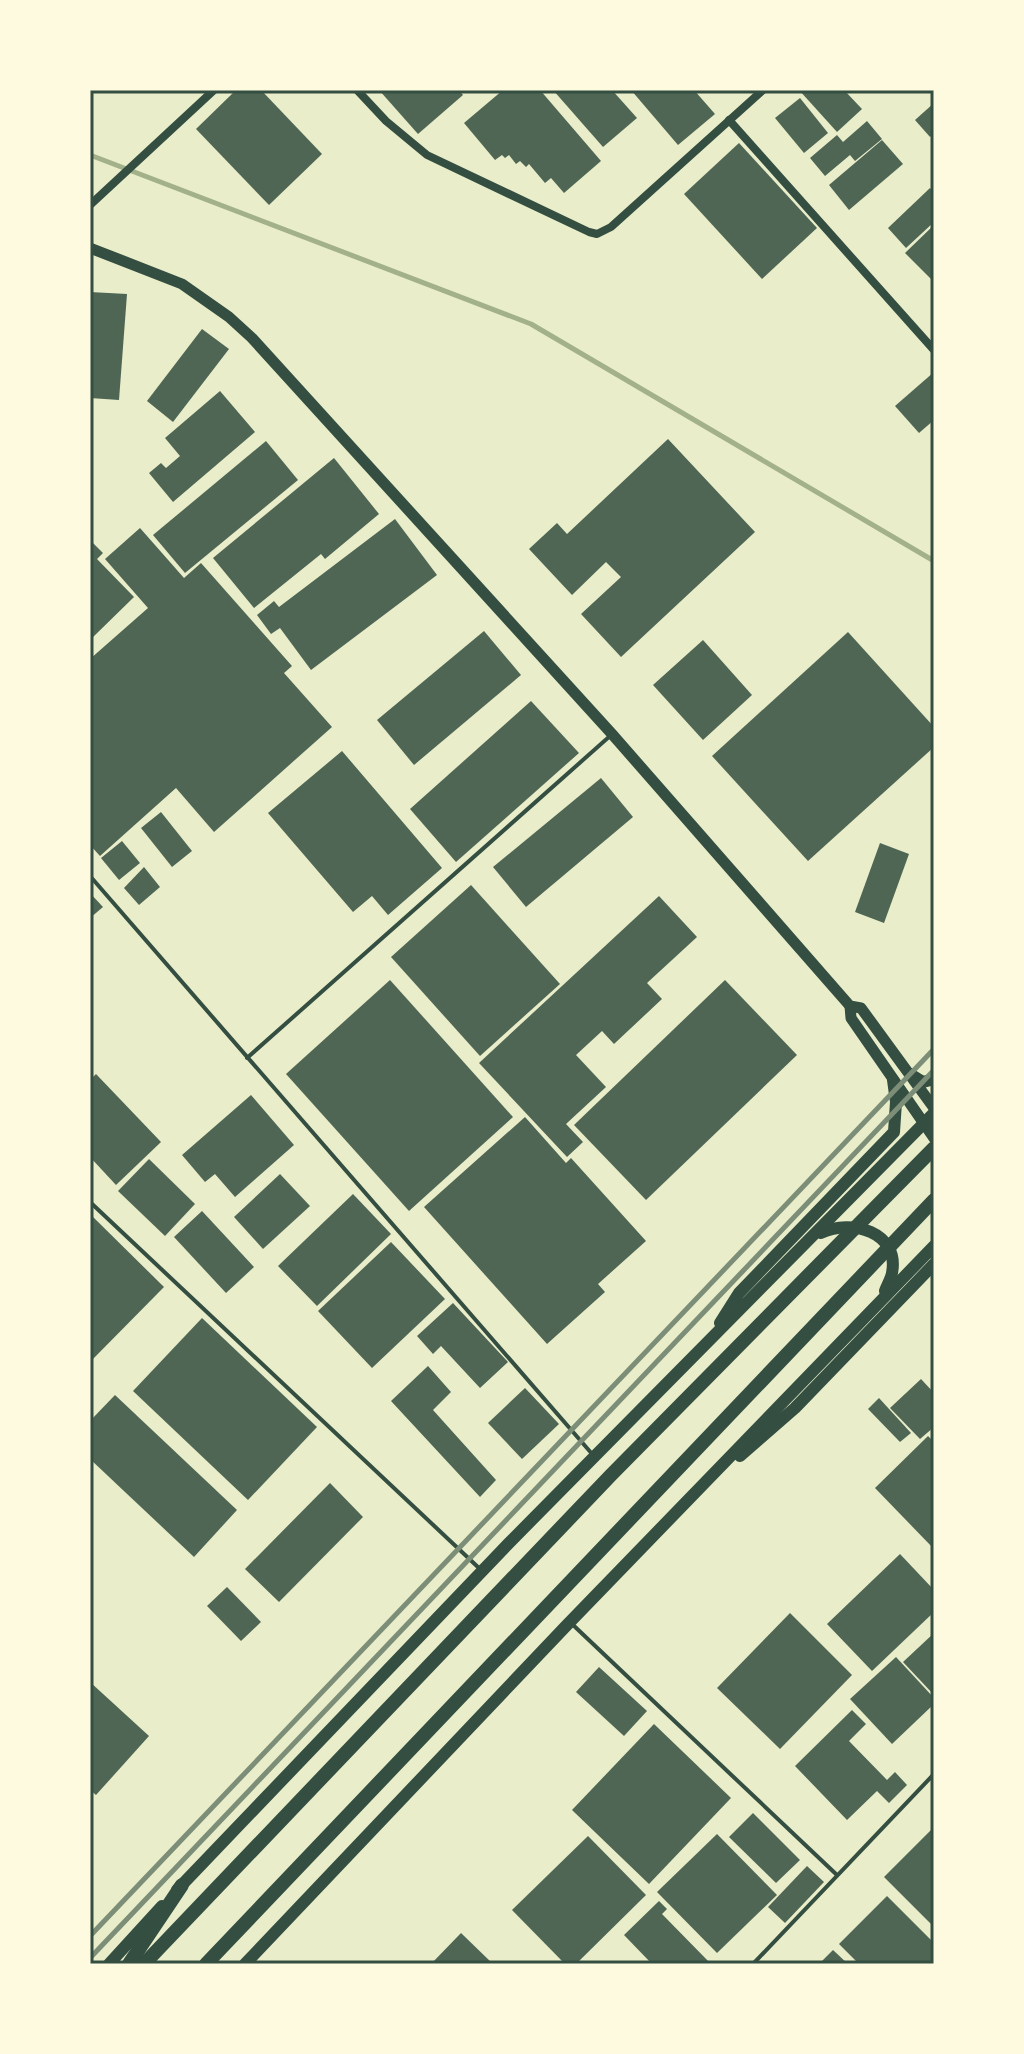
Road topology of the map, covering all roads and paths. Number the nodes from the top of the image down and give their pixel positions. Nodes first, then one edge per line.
1 (214, 90) edge
2 (357, 90) edge
3 (763, 90) edge
4 (729, 120) junction
5 (90, 205) edge
6 (90, 248) edge
7 (934, 350) edge
8 (612, 734) junction
9 (90, 876) edge
10 (934, 991) edge
11 (850, 1006) junction
12 (934, 1006) edge
13 (247, 1058) junction
14 (910, 1074) junction
15 (934, 1079) edge
16 (893, 1080) junction
17 (934, 1110) edge
18 (922, 1125) junction
19 (934, 1138) edge
20 (934, 1148) edge
21 (934, 1200) edge
22 (90, 1202) edge
23 (811, 1238) junction
24 (934, 1246) edge
25 (934, 1264) edge
26 (881, 1299) junction
27 (708, 1343) junction
28 (594, 1457) junction
29 (682, 1506) junction
30 (482, 1571) junction
31 (570, 1622) junction
32 (934, 1774) edge
33 (837, 1875) junction
34 (182, 1885) junction
35 (210, 1959) edge
36 (109, 1964) edge
37 (129, 1964) edge
38 (144, 1964) edge
39 (245, 1964) edge
40 (753, 1964) edge

1 - 5 street
2 - 4 street
3 - 4 street
4 - 7 street
6 - 8 street
8 - 11 street
8 - 13 lane
9 - 13 lane
10 - 12 lane
11 - 14 street
11 - 16 street
13 - 28 lane
14 - 15 main road
14 - 17 street
16 - 18 street
16 - 27 main road
17 - 18 main road
18 - 19 street
18 - 23 main road
20 - 38 highway
21 - 35 highway
22 - 30 lane
23 - 26 main road
23 - 27 main road
24 - 26 main road
25 - 29 main road
26 - 29 main road
27 - 28 main road
28 - 30 main road
29 - 31 main road
30 - 34 main road
31 - 33 lane
31 - 39 main road
32 - 33 lane
33 - 40 lane
34 - 36 main road
34 - 37 highway

